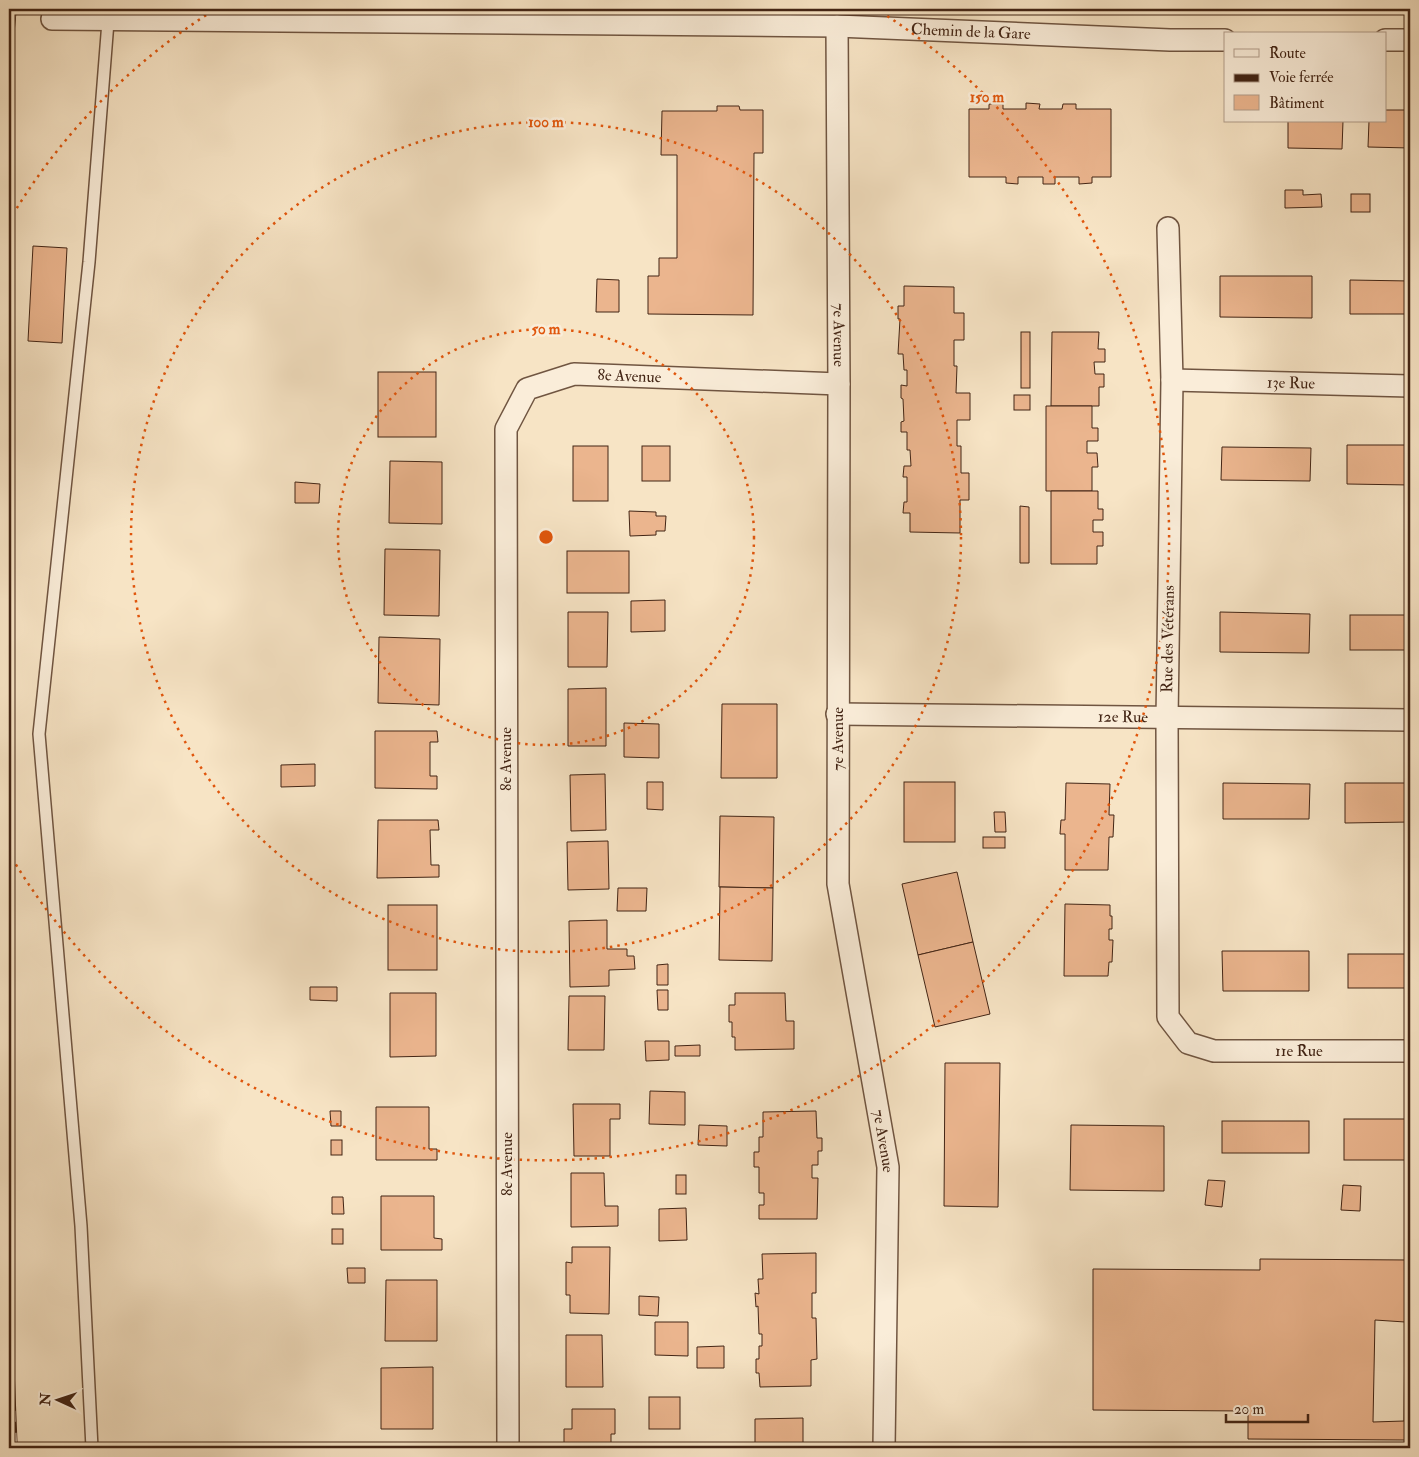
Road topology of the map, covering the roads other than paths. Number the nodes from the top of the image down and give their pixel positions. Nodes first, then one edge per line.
1 (108, 14) edge
2 (52, 19) dead end
3 (837, 26) junction
4 (1224, 40) edge
5 (1386, 40) edge
6 (1410, 40) edge
7 (1168, 228) dead end
8 (1172, 380) junction
9 (839, 384) junction
10 (1410, 386) edge
11 (837, 714) junction
12 (1167, 719) junction
13 (1410, 720) edge
14 (1188, 1043) joint
15 (1410, 1050) edge
16 (92, 1448) edge
17 (508, 1448) edge
18 (884, 1448) edge

1 - 2 street, Chemin de la Gare
1 - 3 street, Chemin de la Gare
1 - 16 lane
3 - 4 street, Chemin de la Gare
3 - 9 street, 7e Avenue
5 - 6 street
7 - 8 street, Rue des Vétérans
8 - 10 street, 13e Rue
8 - 12 street, Rue des Vétérans
9 - 11 street, 7e Avenue
9 - 17 street, 8e Avenue
11 - 12 street, 12e Rue
11 - 18 street, 7e Avenue
12 - 13 street, 12e Rue
12 - 14 street, Rue des Vétérans
14 - 15 street, 11e Rue

